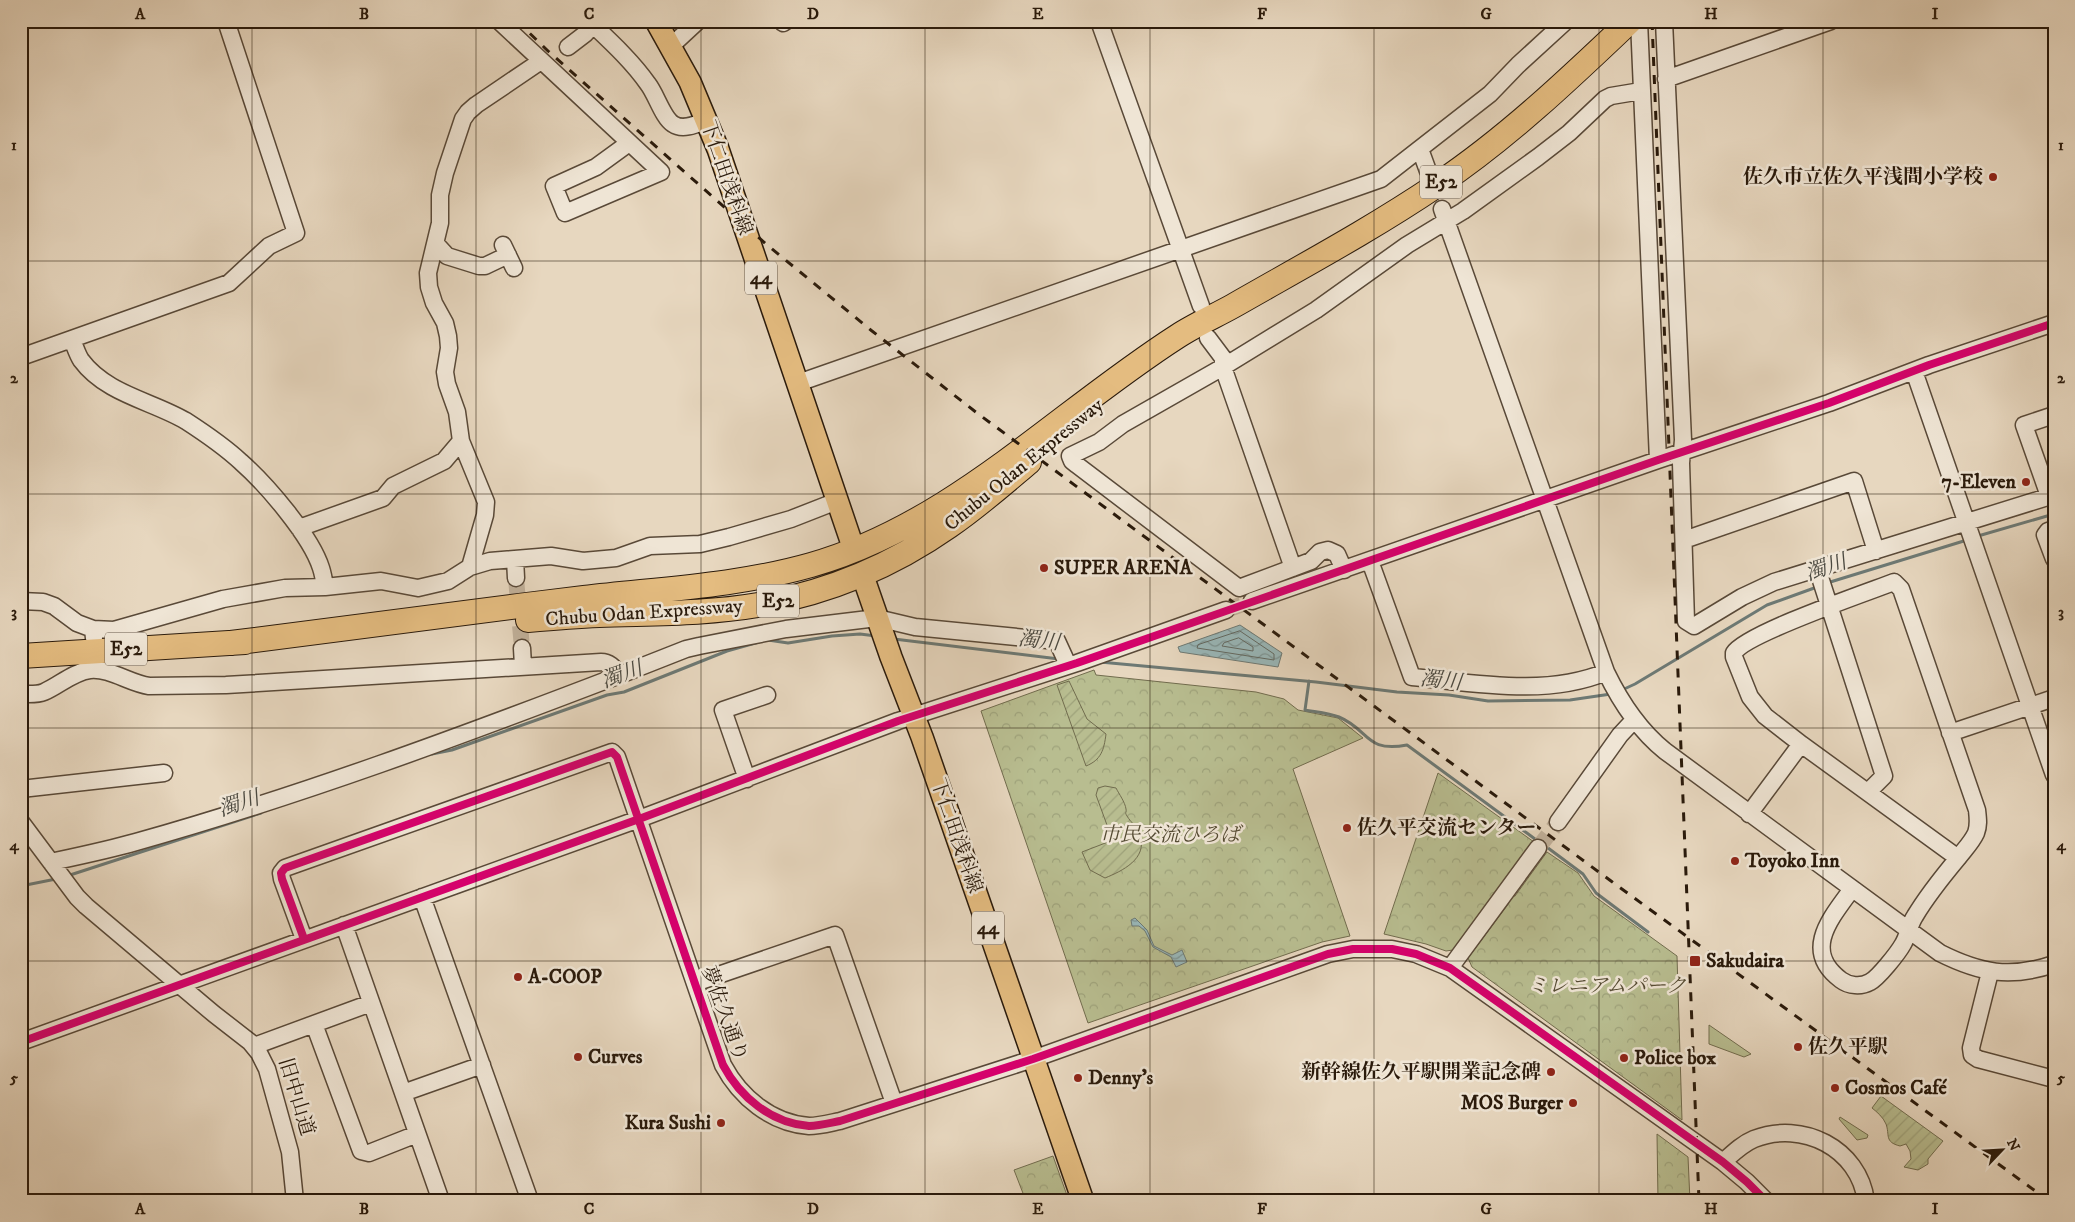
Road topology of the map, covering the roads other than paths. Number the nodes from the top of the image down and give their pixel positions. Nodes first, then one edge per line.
1 (226, 21) edge
2 (500, 21) edge
3 (656, 21) edge
4 (698, 21) edge
5 (782, 21) edge
6 (786, 21) edge
7 (1099, 21) edge
8 (1566, 21) edge
9 (1664, 21) edge
10 (1831, 21) edge
11 (591, 23) edge
12 (1631, 23) edge
13 (568, 47) dead end
14 (670, 47) junction
15 (541, 61) junction
16 (1666, 79) junction
17 (1641, 91) junction
18 (707, 120) junction
19 (629, 143) junction
20 (1420, 149) junction
21 (1428, 171) dead end
22 (1444, 215) junction
23 (436, 244) junction
24 (1181, 250) junction
25 (509, 256) dead end
26 (1201, 306) dead end
27 (2054, 322) edge
28 (1208, 338) dead end
29 (72, 340) junction
30 (21, 357) edge
31 (1223, 367) junction
32 (1914, 371) junction
33 (798, 383) junction
34 (2054, 415) edge
35 (461, 441) junction
36 (1682, 452) junction
37 (1658, 460) junction
38 (2051, 496) edge
39 (1546, 500) junction
40 (837, 501) junction
41 (1969, 525) junction
42 (299, 528) junction
43 (2054, 529) edge
44 (1684, 540) junction
45 (851, 541) dead end
46 (1876, 551) junction
47 (515, 559) junction
48 (2054, 559) edge
49 (1370, 561) junction
50 (470, 567) junction
51 (1293, 568) junction
52 (1344, 570) junction
53 (1818, 571) junction
54 (516, 578) tunnel mouth
55 (866, 585) dead end
56 (325, 586) junction
57 (1827, 599) junction
58 (1252, 601) tunnel mouth
59 (21, 602) edge
60 (1226, 610) tunnel mouth
61 (878, 622) junction
62 (522, 648) tunnel mouth
63 (21, 656) edge
64 (523, 666) junction
65 (1063, 667) junction
66 (620, 675) junction
67 (1608, 677) junction
68 (21, 694) edge
69 (768, 695) dead end
70 (2054, 698) edge
71 (2030, 706) junction
72 (913, 716) junction
73 (1634, 720) junction
74 (1950, 733) junction
75 (1801, 744) junction
76 (164, 773) dead end
77 (2054, 775) edge
78 (747, 778) junction
79 (21, 789) edge
80 (1868, 792) junction
81 (1750, 814) junction
82 (639, 819) junction
83 (21, 822) edge
84 (1558, 822) tunnel mouth
85 (1538, 848) tunnel mouth
86 (1958, 858) junction
87 (52, 863) junction
88 (1852, 889) junction
89 (422, 896) junction
90 (344, 925) junction
91 (1908, 930) junction
92 (304, 939) junction
93 (2054, 964) edge
94 (1450, 968) junction
95 (1990, 972) junction
96 (695, 983) junction
97 (180, 986) junction
98 (371, 1003) junction
99 (314, 1024) junction
100 (21, 1042) edge
101 (254, 1046) junction
102 (1033, 1059) junction
103 (482, 1065) junction
104 (2054, 1079) edge
105 (403, 1093) junction
106 (894, 1103) junction
107 (417, 1134) junction
108 (1723, 1162) junction
109 (295, 1201) edge
110 (441, 1201) edge
111 (530, 1201) edge
112 (1083, 1201) edge
113 (1766, 1201) edge
114 (1866, 1201) edge

1 - 29 street
2 - 15 street
3 - 14 main road, 下仁田浅科線 / 44
4 - 14 street
5 - 6 street
7 - 24 street
8 - 20 street
9 - 16 street
10 - 16 street
11 - 13 street
11 - 18 street
12 - 17 street
12 - 63 highway, Chubu Odan Expressway / E52
14 - 18 main road, 下仁田浅科線 / 44
15 - 19 street
15 - 23 street
16 - 36 street
17 - 22 street
17 - 37 street
18 - 33 main road, 下仁田浅科線 / 44
19 - 19 street
20 - 21 street
20 - 24 street
22 - 31 street
22 - 39 street
23 - 25 street
23 - 35 street
24 - 26 street
24 - 33 street
27 - 32 street
28 - 31 street
29 - 30 street
29 - 42 street
31 - 51 street
31 - 51 street
32 - 36 street
32 - 41 street
33 - 40 main road, 下仁田浅科線 / 44
34 - 38 street
35 - 42 street
35 - 50 street
36 - 37 street
36 - 44 street
37 - 39 street
38 - 41 street
39 - 49 street
39 - 67 street
40 - 45 main road, 下仁田浅科線 / 44
40 - 47 street
41 - 46 street
41 - 71 street
42 - 56 street
43 - 48 street
44 - 46 street
44 - 53 street
46 - 53 street
47 - 50 street
47 - 54 street
49 - 52 street
49 - 67 street
50 - 56 street
51 - 52 street
52 - 58 street
53 - 57 street
55 - 61 main road, 下仁田浅科線 / 44
56 - 59 street
57 - 74 street
57 - 75 street
57 - 80 street
60 - 65 street
61 - 65 street
61 - 66 street
61 - 72 main road, 下仁田浅科線 / 44
62 - 64 street
64 - 66 street
64 - 68 street
65 - 72 street
66 - 87 street
67 - 73 street
69 - 78 street
70 - 71 street
71 - 74 street
71 - 77 street
72 - 78 street
72 - 102 main road, 下仁田浅科線 / 44
73 - 81 street
73 - 84 street
74 - 86 street
75 - 80 street
75 - 81 street
76 - 79 street
78 - 82 street
80 - 86 street
81 - 88 street
82 - 89 street
82 - 92 street, 夢佐久通り
82 - 96 street, 夢佐久通り
83 - 87 street
85 - 94 street
86 - 91 street
87 - 97 street, 旧中山道
88 - 91 street
88 - 91 street
89 - 90 street
89 - 103 street
90 - 92 street
90 - 98 street
91 - 95 street
92 - 97 street
93 - 95 street
94 - 102 street, 夢佐久通り
94 - 108 street, 夢佐久通り
95 - 104 street
96 - 106 street, 夢佐久通り
96 - 106 street
97 - 100 street
97 - 101 street, 旧中山道
98 - 99 street
98 - 105 street
99 - 101 street
99 - 107 street
101 - 109 street, 旧中山道
102 - 106 street, 夢佐久通り
102 - 112 main road, 下仁田浅科線 / 44
103 - 105 street
103 - 111 street
105 - 107 street
107 - 110 street
108 - 113 street, 夢佐久通り
108 - 114 street

